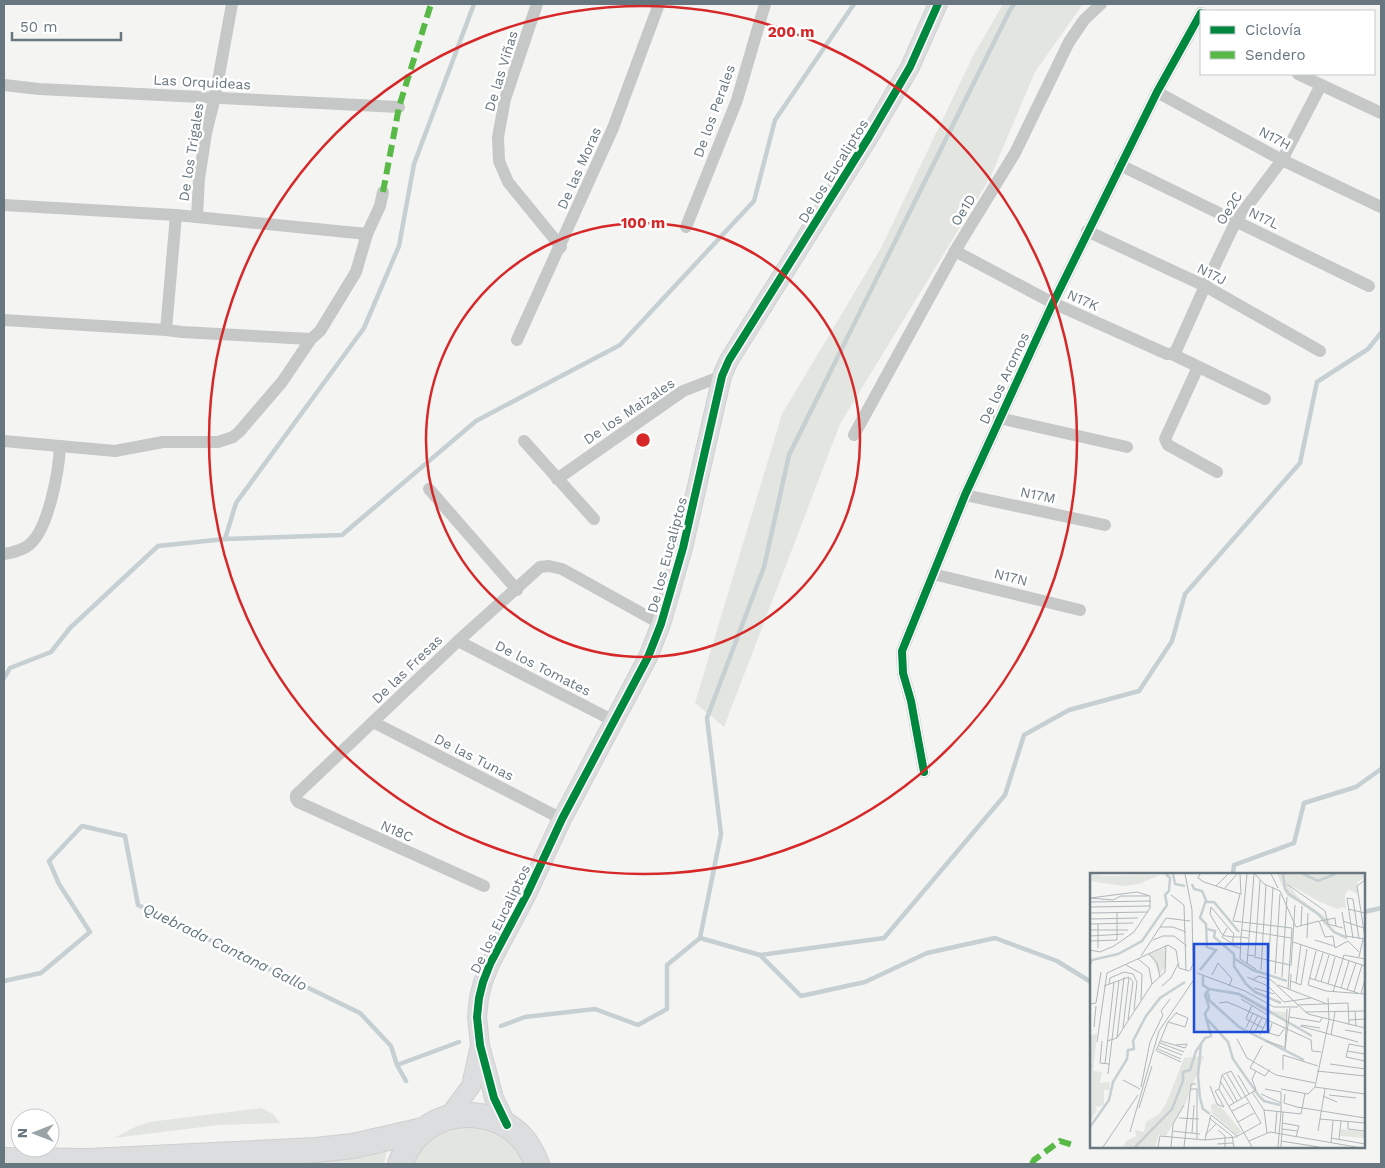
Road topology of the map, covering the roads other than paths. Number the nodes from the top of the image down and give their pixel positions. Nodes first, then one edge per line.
1 (232, 4) edge
2 (537, 4) edge
3 (659, 4) edge
4 (764, 4) edge
5 (938, 4) edge
6 (1101, 4) edge
7 (1200, 19) edge
8 (1300, 75) edge
9 (4, 85) edge
10 (1321, 85) junction
11 (1157, 92) junction
12 (215, 97) junction
13 (399, 107) dead end
14 (1381, 113) edge
15 (1282, 160) junction
16 (1120, 165) junction
17 (383, 192) dead end
18 (4, 205) edge
19 (1381, 207) edge
20 (176, 215) junction
21 (197, 217) junction
22 (1236, 222) junction
23 (686, 227) dead end
24 (1087, 231) junction
25 (367, 234) junction
26 (561, 247) junction
27 (955, 251) junction
28 (1205, 286) junction
29 (1369, 286) dead end
30 (1052, 303) junction
31 (4, 320) edge
32 (166, 330) junction
33 (311, 339) junction
34 (517, 340) dead end
35 (1320, 351) dead end
36 (1173, 354) junction
37 (1198, 367) junction
38 (722, 376) junction
39 (1265, 399) dead end
40 (999, 418) junction
41 (854, 436) dead end
42 (524, 440) dead end
43 (4, 442) edge
44 (60, 446) junction
45 (1128, 447) dead end
46 (1217, 472) dead end
47 (557, 479) junction
48 (428, 489) dead end
49 (965, 495) junction
50 (594, 519) dead end
51 (1105, 525) dead end
52 (5, 555) edge
53 (933, 574) junction
54 (517, 590) junction
55 (1080, 610) dead end
56 (662, 624) junction
57 (458, 641) junction
58 (614, 721) junction
59 (372, 722) junction
60 (924, 772) dead end
61 (298, 802) joint
62 (562, 819) junction
63 (484, 886) dead end
64 (480, 1045) junction
65 (448, 1117) junction
66 (507, 1125) junction
67 (423, 1130) junction
68 (4, 1160) edge
69 (538, 1160) edge
70 (400, 1164) edge

1 - 12 street, De los Trigales
2 - 26 street, De las Viñas
3 - 26 street, De las Moras
4 - 23 street, De los Perales
5 - 38 street, De los Eucaliptos
6 - 27 street, Oe1D
7 - 11 street, De los Aromos
8 - 10 street
9 - 12 street, Las Orquideas
10 - 14 street
10 - 15 street, Oe2C
11 - 15 street, N17H
11 - 16 street, De los Aromos
12 - 13 street, Las Orquideas
12 - 21 street, De los Trigales
15 - 19 street, N17H
15 - 22 street, Oe2C
16 - 22 street, N17L
16 - 24 street, De los Aromos
17 - 25 street
18 - 20 street
20 - 21 street
20 - 32 street
21 - 25 street
22 - 28 street, Oe2C
22 - 29 street, N17L
24 - 28 street, N17J
24 - 30 street, De los Aromos
25 - 33 street
26 - 34 street, De las Moras
27 - 30 street, N17K
27 - 41 street, Oe1D
28 - 35 street, N17J
28 - 36 street, Oe2C
30 - 36 street, N17K
30 - 40 street, De los Aromos
31 - 32 street
32 - 33 street
33 - 44 street
36 - 37 street, N17K
37 - 39 street, N17K
37 - 46 street
38 - 47 street, De los Maizales
38 - 56 street, De los Eucaliptos
40 - 45 street
40 - 49 street, De los Aromos
42 - 47 street
43 - 44 street
44 - 52 street
47 - 50 street
48 - 54 street
49 - 51 street, N17M
49 - 53 street, De los Aromos
53 - 55 street, N17N
53 - 60 street, De los Aromos
54 - 56 street, De las Fresas
54 - 57 street, De las Fresas
56 - 58 street, De los Eucaliptos
57 - 58 street, De los Tomates
57 - 59 street, De las Fresas
58 - 62 street, De los Eucaliptos
59 - 61 street, De las Fresas
59 - 62 street, De las Tunas
61 - 63 street, N18C
62 - 64 street, De los Eucaliptos
64 - 65 street, De los Eucaliptos
64 - 66 street, De los Eucaliptos
65 - 66 highway
65 - 67 highway
66 - 69 highway
67 - 68 highway
67 - 70 highway

